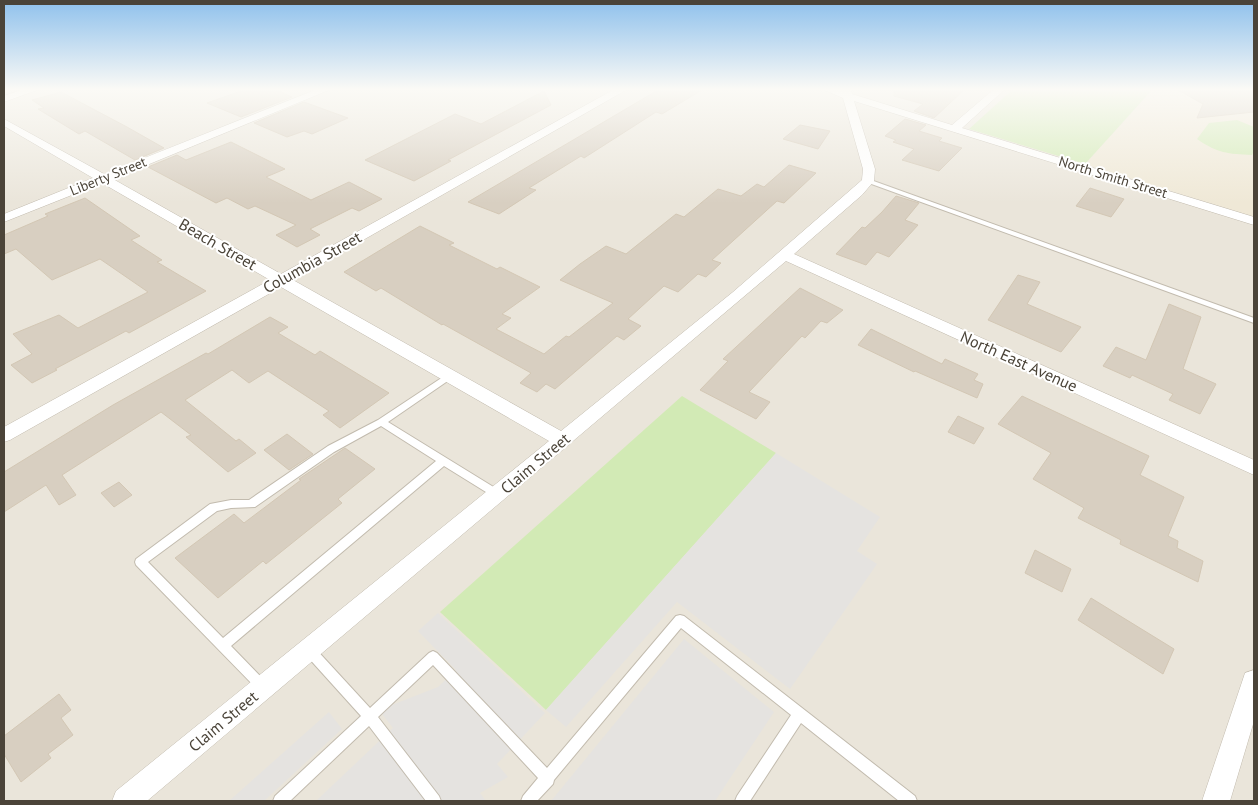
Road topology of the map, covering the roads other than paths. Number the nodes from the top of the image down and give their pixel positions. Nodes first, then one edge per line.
1 (14, 128) edge
2 (230, 128) edge
3 (554, 128) edge
4 (857, 128) edge
5 (955, 128) edge
6 (103, 178) junction
7 (868, 181) junction
8 (4, 218) edge
9 (1254, 221) edge
10 (784, 255) junction
11 (281, 280) junction
12 (1254, 321) edge
13 (449, 376) junction
14 (381, 422) junction
15 (4, 435) edge
16 (562, 440) junction
17 (443, 461) junction
18 (1254, 468) edge
19 (497, 494) junction
20 (222, 646) junction
21 (308, 650) junction
22 (1254, 682) edge
23 (263, 687) junction
24 (799, 715) junction
25 (370, 716) junction
26 (548, 779) junction
27 (126, 801) edge
28 (280, 801) edge
29 (434, 801) edge
30 (528, 801) edge
31 (742, 801) edge
32 (910, 801) edge
33 (1216, 801) edge

1 - 6 street, Beach Street
2 - 6 street, Liberty Street
3 - 11 street, Columbia Street
4 - 7 street
5 - 9 street, North Smith Street
6 - 8 street, Liberty Street
6 - 11 street, Beach Street
7 - 10 street, Claim Street
7 - 12 lane
10 - 16 street, Claim Street
10 - 18 street, North East Avenue
11 - 13 street, Beach Street
11 - 15 street, Columbia Street
13 - 14 lane
13 - 16 street, Beach Street
14 - 17 lane
14 - 20 lane
16 - 19 street, Claim Street
17 - 19 lane
17 - 20 lane
19 - 21 street, Claim Street
20 - 23 lane
21 - 23 street, Claim Street
21 - 25 lane
22 - 33 street
23 - 27 street, Claim Street
24 - 26 lane
24 - 31 lane
24 - 32 lane
25 - 26 lane
25 - 28 lane
25 - 29 lane
26 - 30 lane

